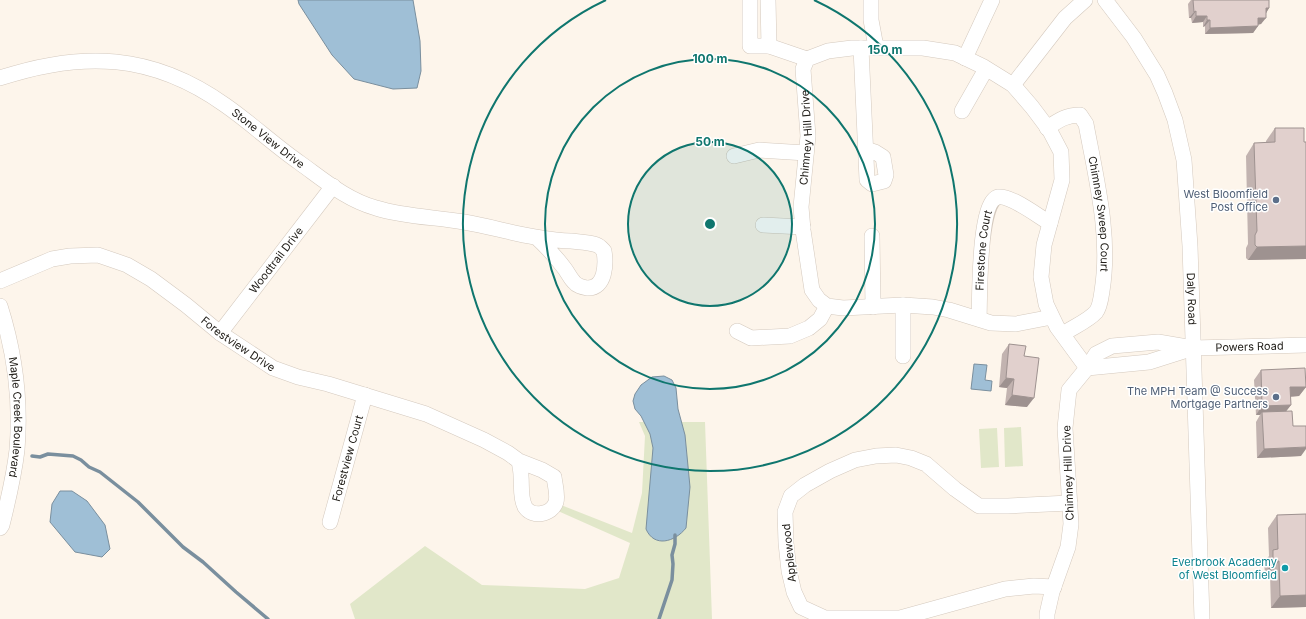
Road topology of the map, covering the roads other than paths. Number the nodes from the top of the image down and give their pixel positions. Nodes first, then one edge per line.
1 (750, 0) edge
2 (768, 0) edge
3 (871, 0) edge
4 (992, 0) edge
5 (1085, 0) edge
6 (1105, 0) edge
7 (769, 46) junction
8 (876, 47) junction
9 (861, 48) junction
10 (965, 58) junction
11 (807, 59) junction
12 (986, 69) junction
13 (0, 78) edge
14 (1013, 85) junction
15 (962, 111) dead end
16 (1047, 128) junction
17 (866, 149) dead end
18 (806, 153) junction
19 (734, 156) dead end
20 (333, 186) junction
21 (1050, 223) junction
22 (763, 225) dead end
23 (802, 227) junction
24 (872, 236) dead end
25 (536, 237) junction
26 (0, 281) edge
27 (903, 305) junction
28 (0, 306) edge
29 (828, 306) junction
30 (873, 307) junction
31 (1052, 317) junction
32 (979, 319) junction
33 (737, 331) dead end
34 (220, 333) junction
35 (1063, 334) junction
36 (1121, 344) junction
37 (1306, 345) edge
38 (1193, 348) junction
39 (903, 356) dead end
40 (1124, 364) junction
41 (1087, 368) junction
42 (365, 395) junction
43 (519, 461) dead end
44 (1070, 503) junction
45 (330, 522) dead end
46 (0, 528) edge
47 (1054, 587) junction
48 (1047, 619) edge
49 (1202, 619) edge

1 - 7 street
2 - 7 street
3 - 8 street
4 - 10 street
5 - 14 street
6 - 38 street, Daly Road
7 - 11 street
8 - 9 street
8 - 10 street
9 - 11 street
9 - 17 street
10 - 12 street
11 - 18 street, Chimney Hill Drive
12 - 14 street
12 - 15 street
13 - 20 street, Stone View Drive
14 - 16 street
16 - 21 street
16 - 35 street, Chimney Sweep Court
18 - 19 street
18 - 23 street, Chimney Hill Drive
20 - 25 street, Stone View Drive
20 - 34 street, Woodtrail Drive
21 - 31 street
21 - 32 street, Firestone Court
22 - 23 street
23 - 29 street, Chimney Hill Drive
24 - 30 street
25 - 25 street, Stone View Drive
26 - 34 street, Forestview Drive
27 - 30 street
27 - 32 street
27 - 39 street
28 - 46 street, Maple Creek Boulevard
29 - 30 street
29 - 33 street
31 - 32 street
31 - 35 street
34 - 42 street, Forestview Drive
35 - 41 street
36 - 38 street, Chimney Hill Drive
36 - 40 street
36 - 41 street, Chimney Hill Drive
37 - 38 street, Powers Road
38 - 40 street
38 - 49 street, Daly Road
40 - 41 street
41 - 44 street, Chimney Hill Drive
42 - 43 street, Forestview Drive
42 - 45 street, Forestview Court
44 - 47 street, Chimney Hill Drive
44 - 47 street, Applewood
47 - 48 street, Chimney Hill Drive

